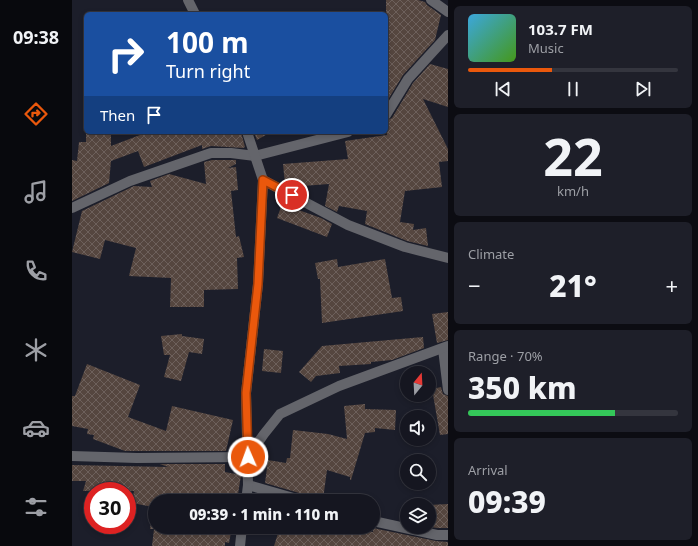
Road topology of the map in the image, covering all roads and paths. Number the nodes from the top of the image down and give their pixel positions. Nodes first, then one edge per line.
1 (188, 0) edge
2 (431, 0) edge
3 (194, 12) edge
4 (448, 12) edge
5 (448, 35) edge
6 (388, 111) edge
7 (248, 134) edge
8 (340, 134) edge
9 (255, 156) junction
10 (263, 180) junction
11 (72, 208) edge
12 (448, 258) edge
13 (445, 348) edge
14 (448, 390) edge
15 (72, 456) edge
16 (248, 457) junction
17 (248, 485) junction
18 (247, 494) edge
19 (280, 494) edge
20 (380, 523) edge
21 (241, 534) edge
22 (448, 535) edge
23 (240, 546) edge

1 - 3 street
2 - 4 street
5 - 6 street
7 - 9 street
8 - 9 street
9 - 10 street
9 - 11 street
10 - 12 street
10 - 16 street
13 - 14 street
13 - 16 street
15 - 16 street
16 - 17 street
17 - 18 street
17 - 19 street
20 - 22 street
21 - 23 street

